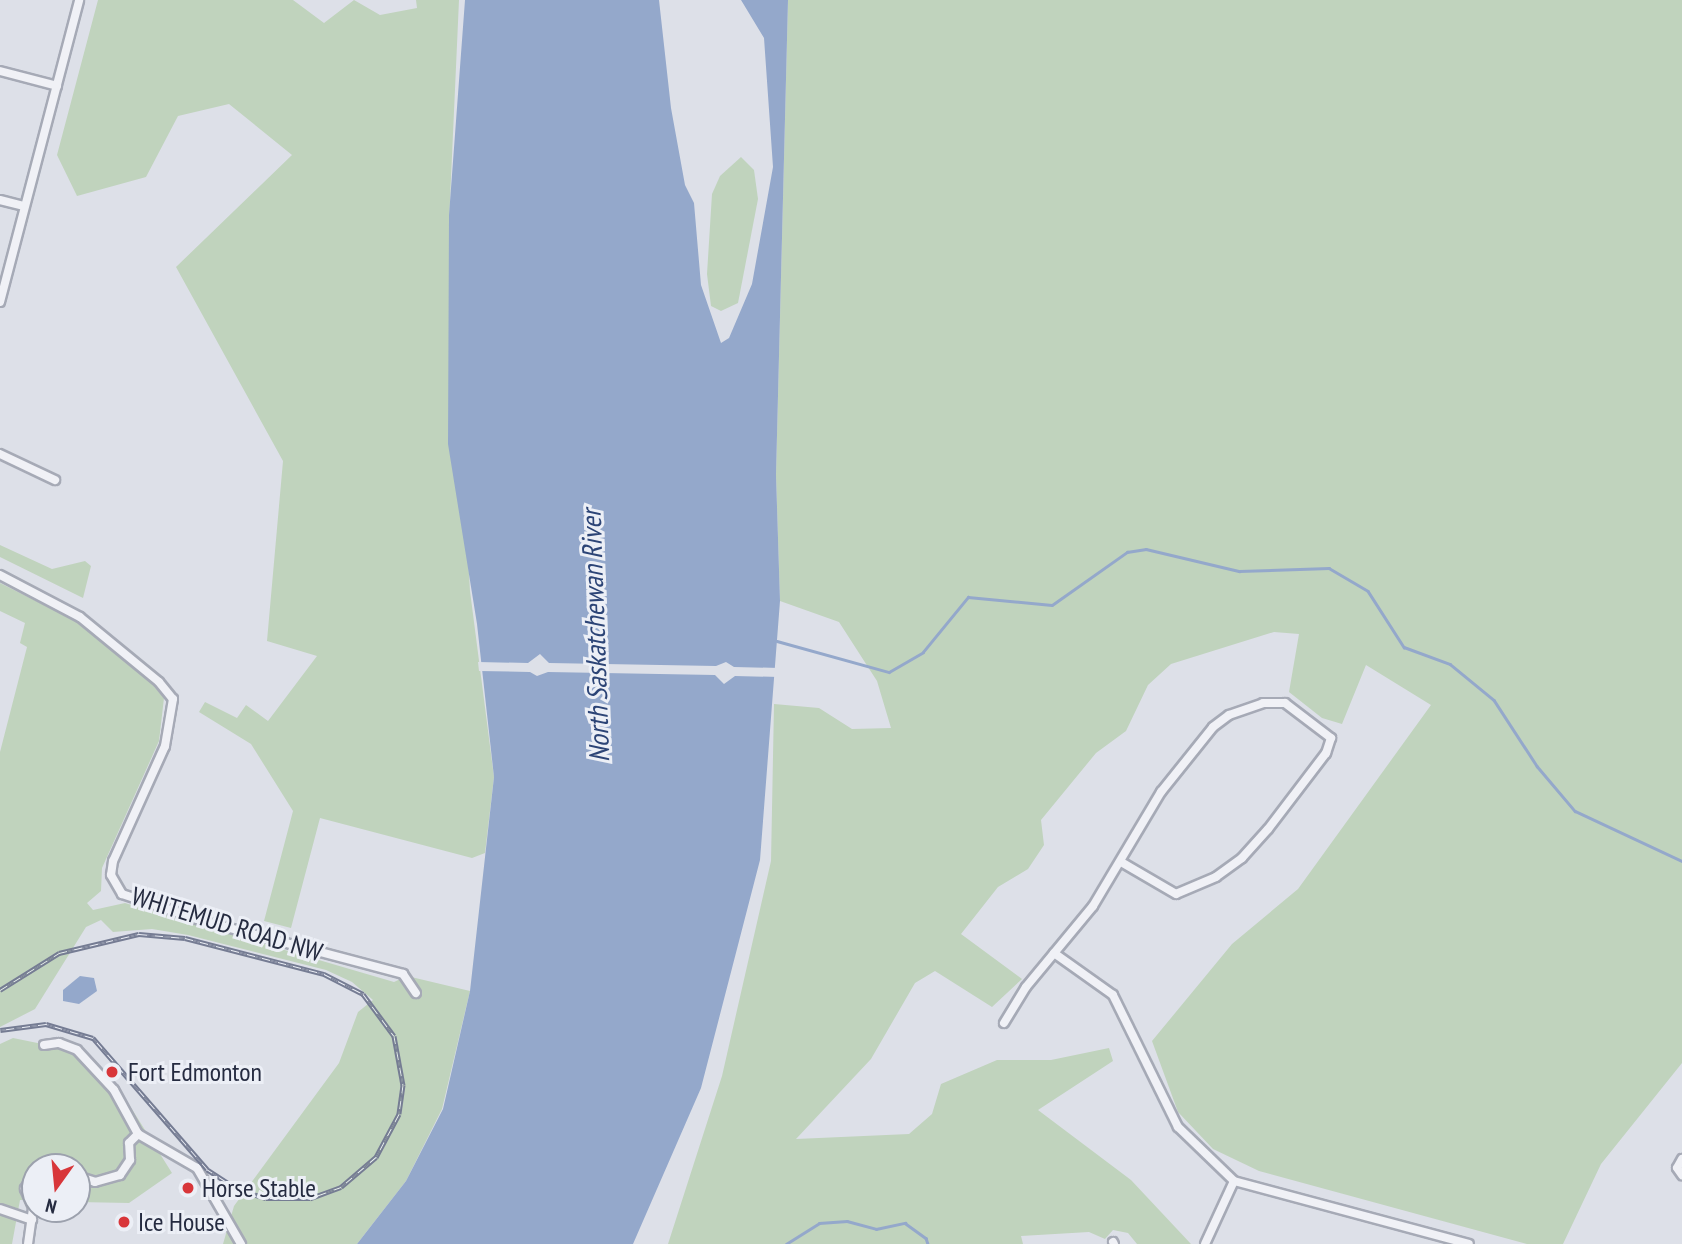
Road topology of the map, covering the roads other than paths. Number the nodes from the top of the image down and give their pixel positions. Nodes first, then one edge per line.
1 (79, 0) edge
2 (0, 71) edge
3 (57, 86) junction
4 (0, 200) edge
5 (24, 206) junction
6 (0, 302) edge
7 (0, 454) edge
8 (55, 481) dead end
9 (0, 575) edge
10 (1121, 862) junction
11 (1054, 953) junction
12 (416, 993) dead end
13 (1004, 1023) dead end
14 (44, 1045) dead end
15 (138, 1134) junction
16 (1682, 1159) edge
17 (1682, 1175) edge
18 (91, 1181) edge
19 (1234, 1181) junction
20 (0, 1209) edge
21 (21, 1216) edge
22 (32, 1223) edge
23 (28, 1244) edge
24 (241, 1244) edge
25 (1205, 1244) edge
26 (1469, 1244) edge

1 - 3 street
2 - 3 street
3 - 5 street
4 - 5 street
5 - 6 street
7 - 8 street
9 - 12 street, WHITEMUD ROAD NW
10 - 10 street
10 - 11 street
11 - 13 street
11 - 19 street
14 - 15 street
15 - 18 street
15 - 24 street
16 - 17 street
19 - 25 street
19 - 26 street
20 - 21 street
22 - 23 street

